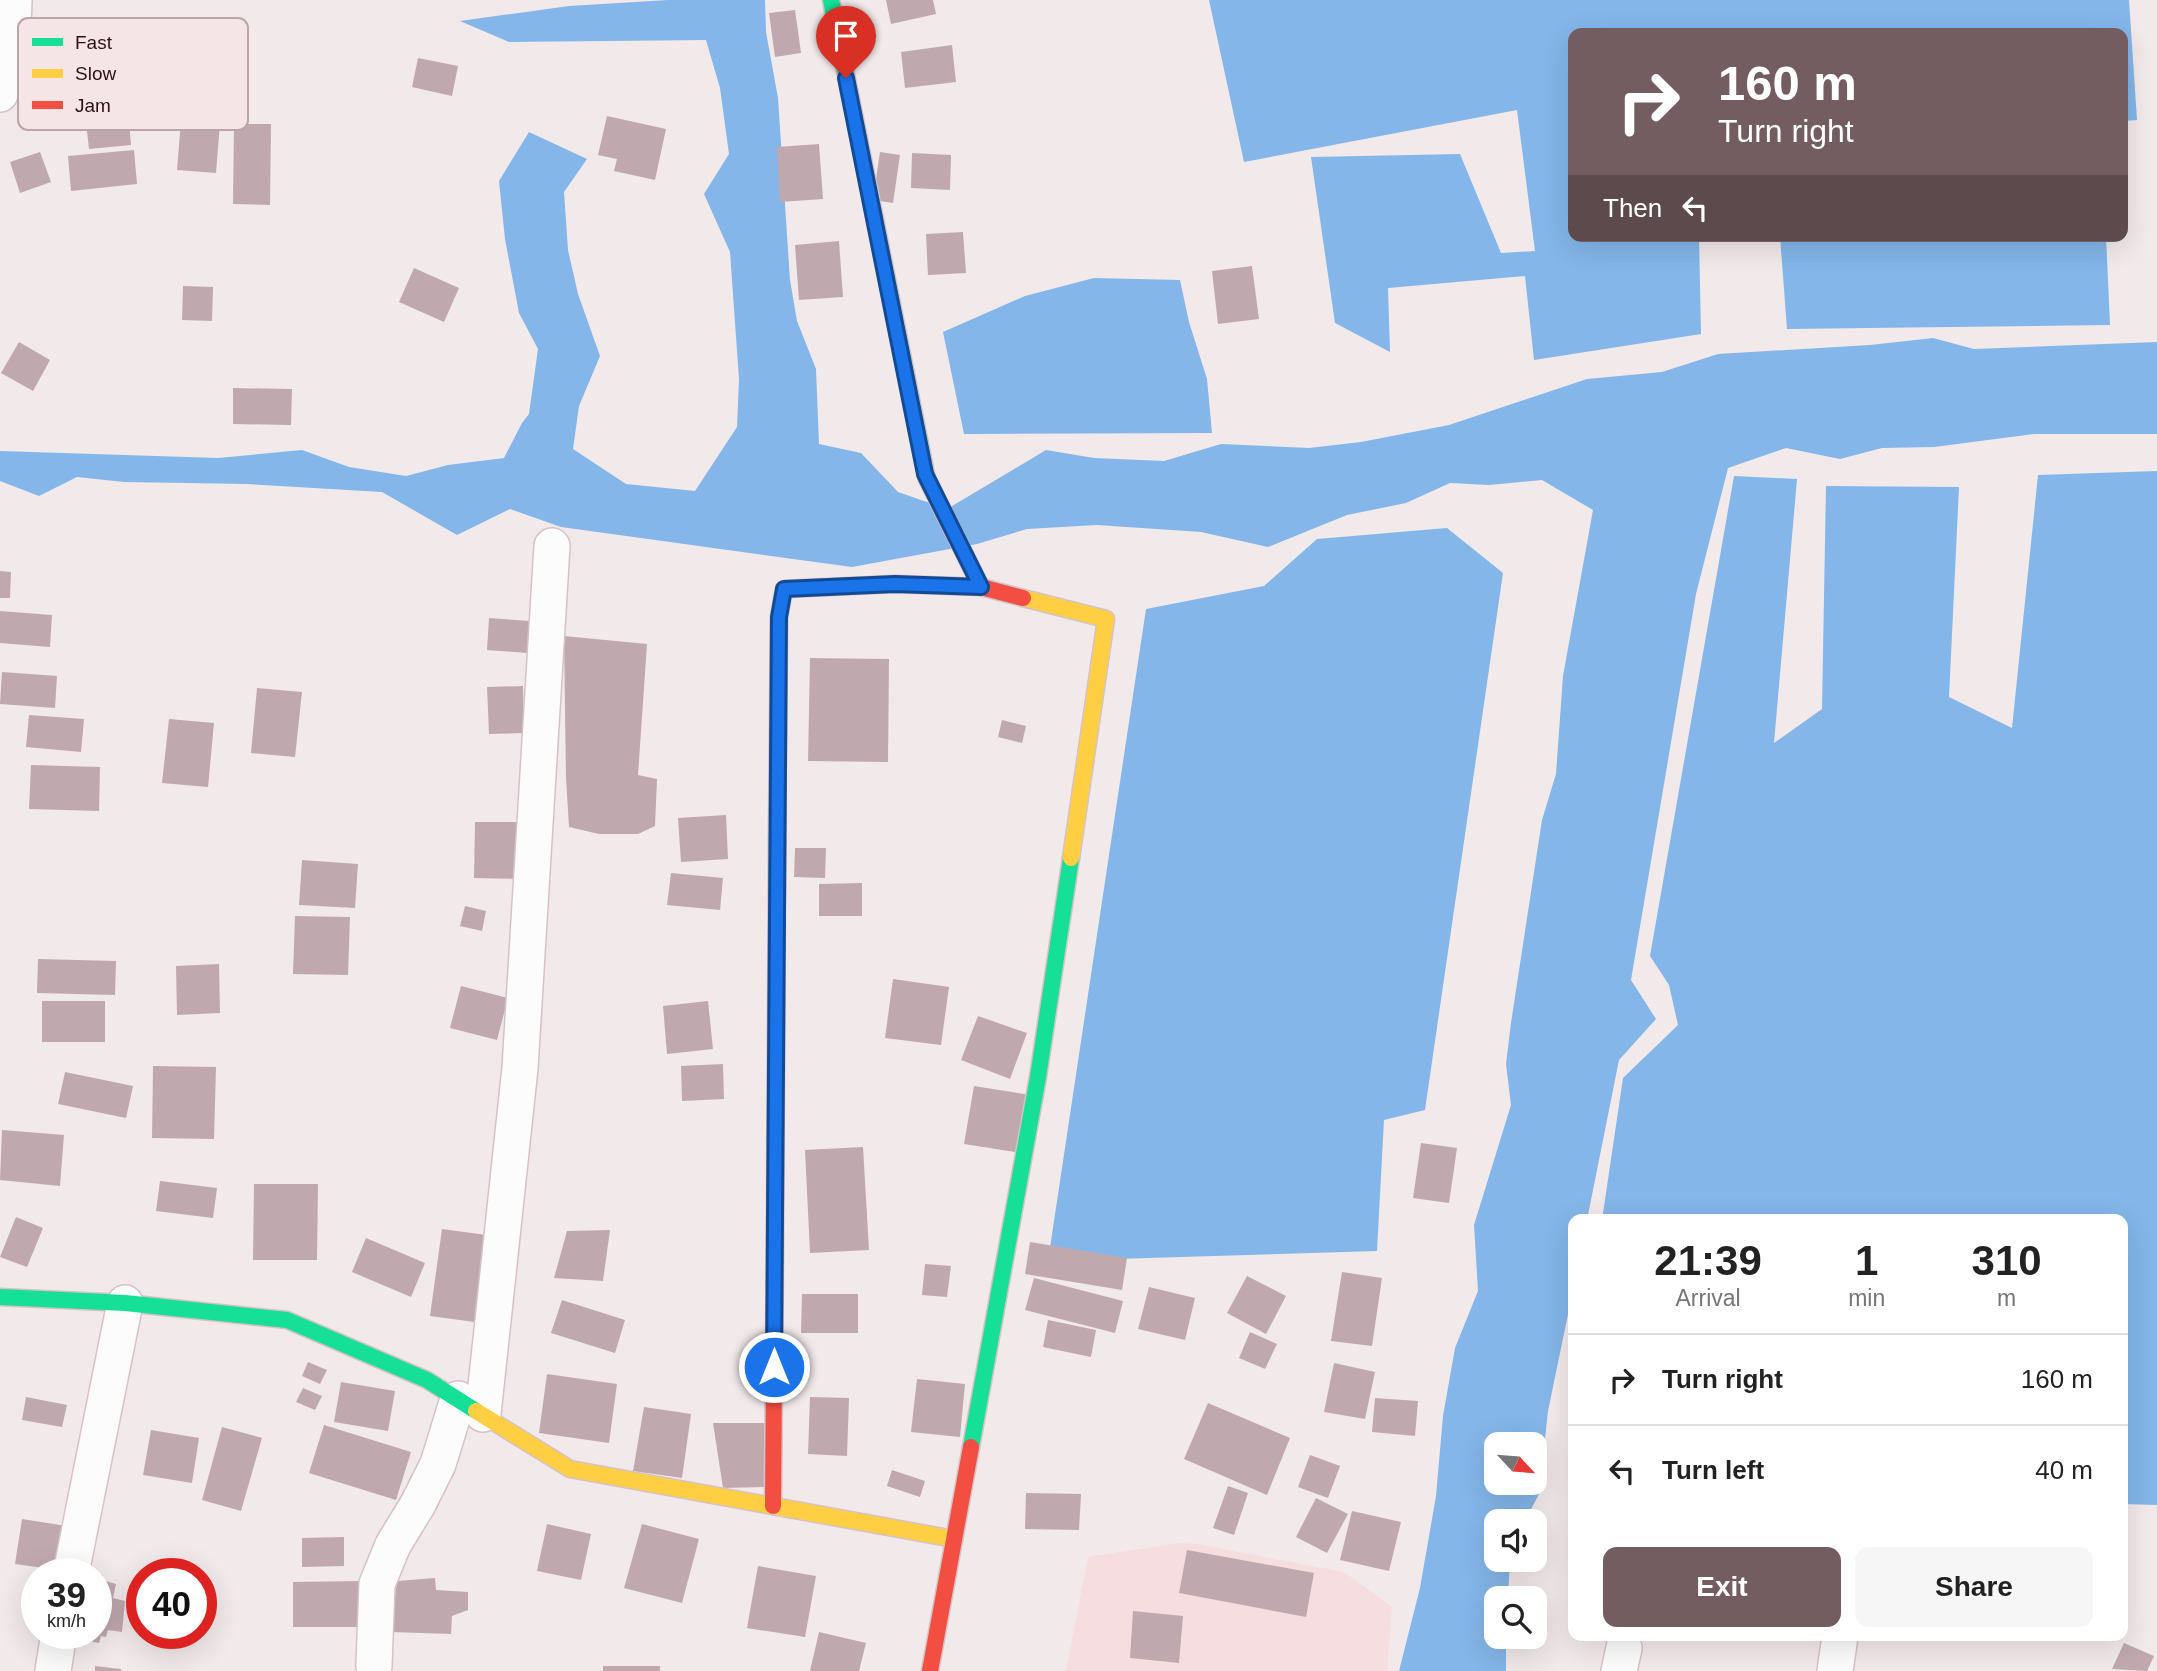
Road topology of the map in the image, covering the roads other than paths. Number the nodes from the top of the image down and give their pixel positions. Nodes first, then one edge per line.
1 (14, 0) edge
2 (831, 0) edge
3 (0, 94) edge
4 (552, 546) dead end
5 (981, 587) junction
6 (0, 1297) edge
7 (125, 1303) junction
8 (470, 1407) junction
9 (773, 1506) junction
10 (954, 1539) junction
11 (74, 1558) edge
12 (1839, 1641) edge
13 (56, 1649) edge
14 (374, 1666) dead end
15 (52, 1671) edge
16 (930, 1671) edge
17 (1835, 1671) edge

1 - 3 street
2 - 5 street
4 - 8 street
5 - 9 street
5 - 10 street
6 - 7 street
7 - 8 street
7 - 11 street
8 - 9 street
8 - 14 street
9 - 10 street
10 - 16 street
12 - 17 street
13 - 15 street

